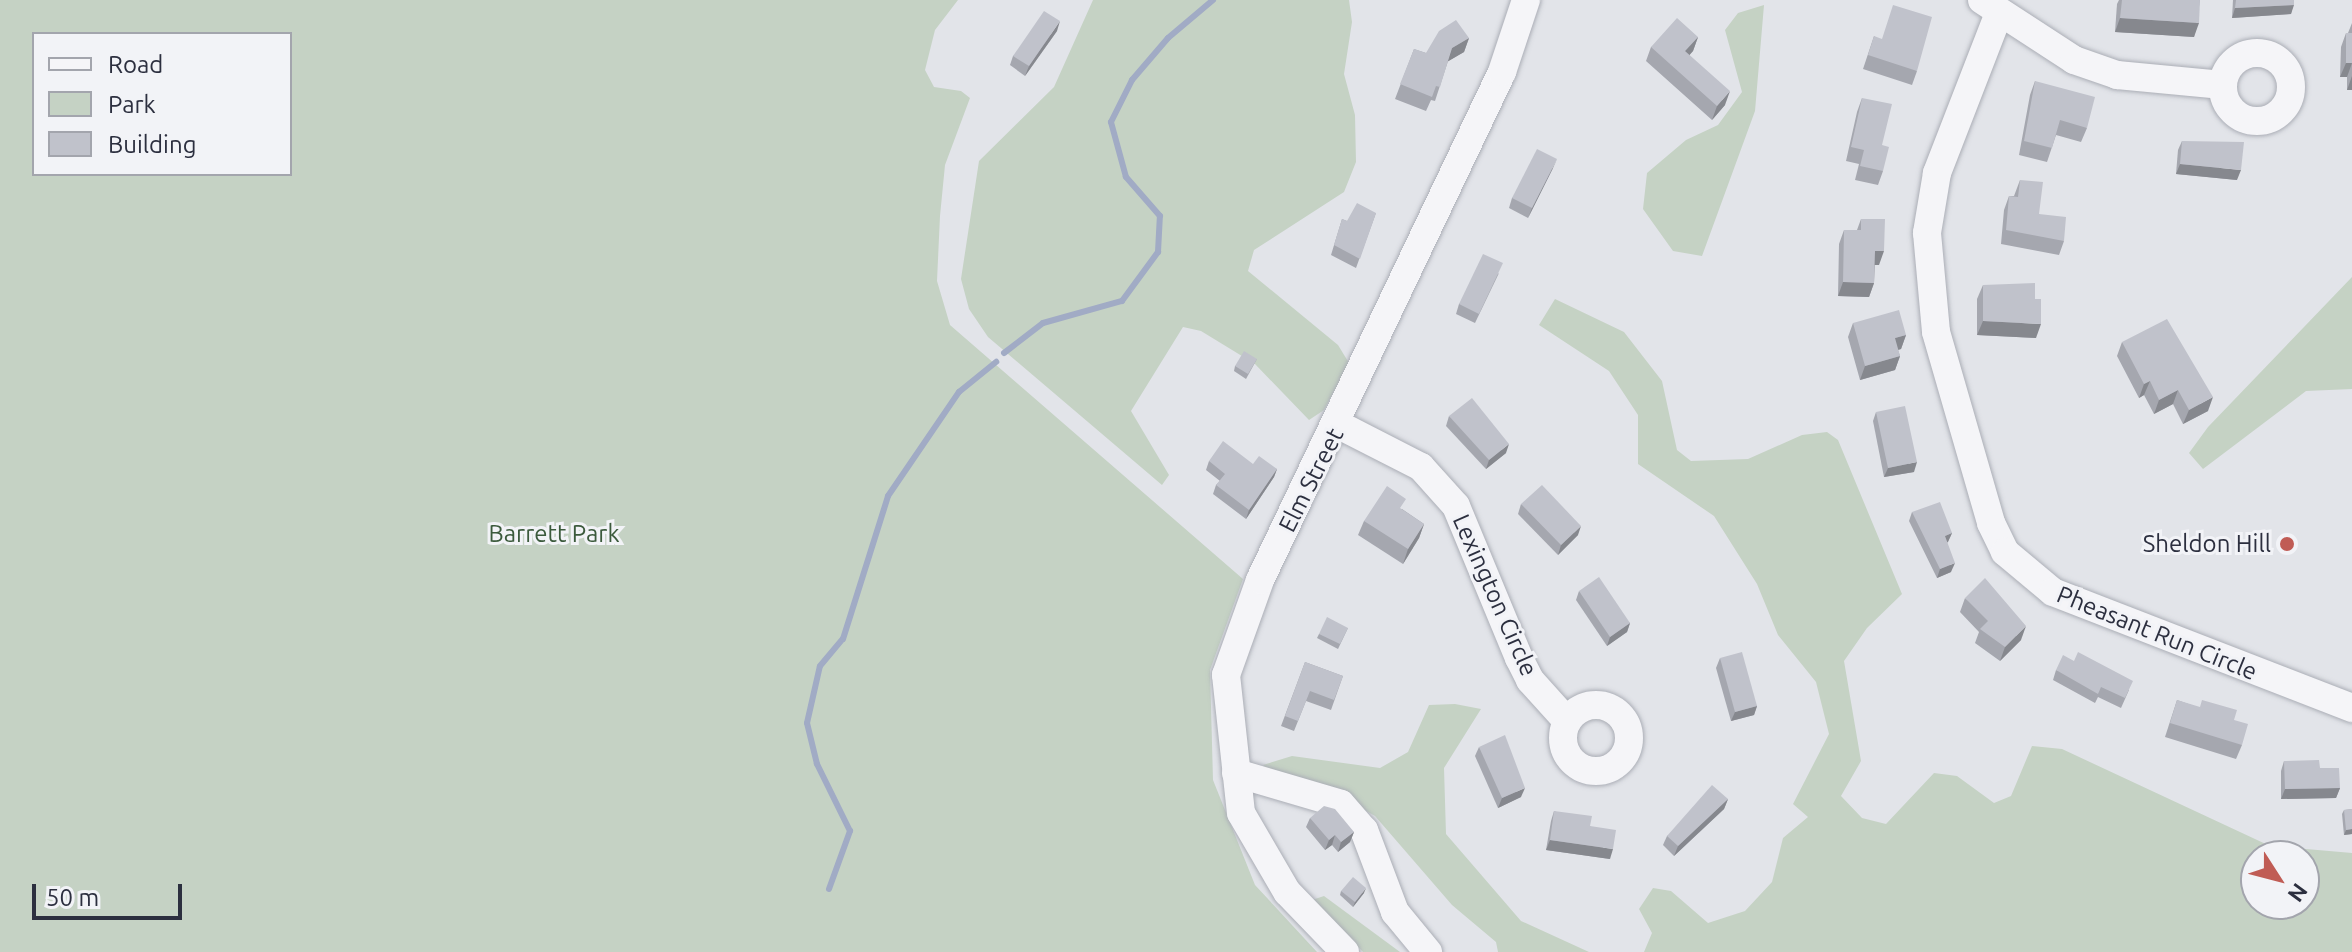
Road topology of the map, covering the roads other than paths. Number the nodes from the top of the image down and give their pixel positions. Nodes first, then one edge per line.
1 (1526, 0) edge
2 (1991, 6) edge
3 (2223, 85) dead end
4 (1339, 425) junction
5 (2352, 708) edge
6 (1567, 721) dead end
7 (1236, 773) junction
8 (1345, 952) edge
9 (1428, 952) edge

1 - 4 street, Elm Street
2 - 3 street
2 - 5 street, Pheasant Run Circle
4 - 6 street, Lexington Circle
4 - 7 street, Elm Street
7 - 8 street, Elm Street
7 - 9 street

